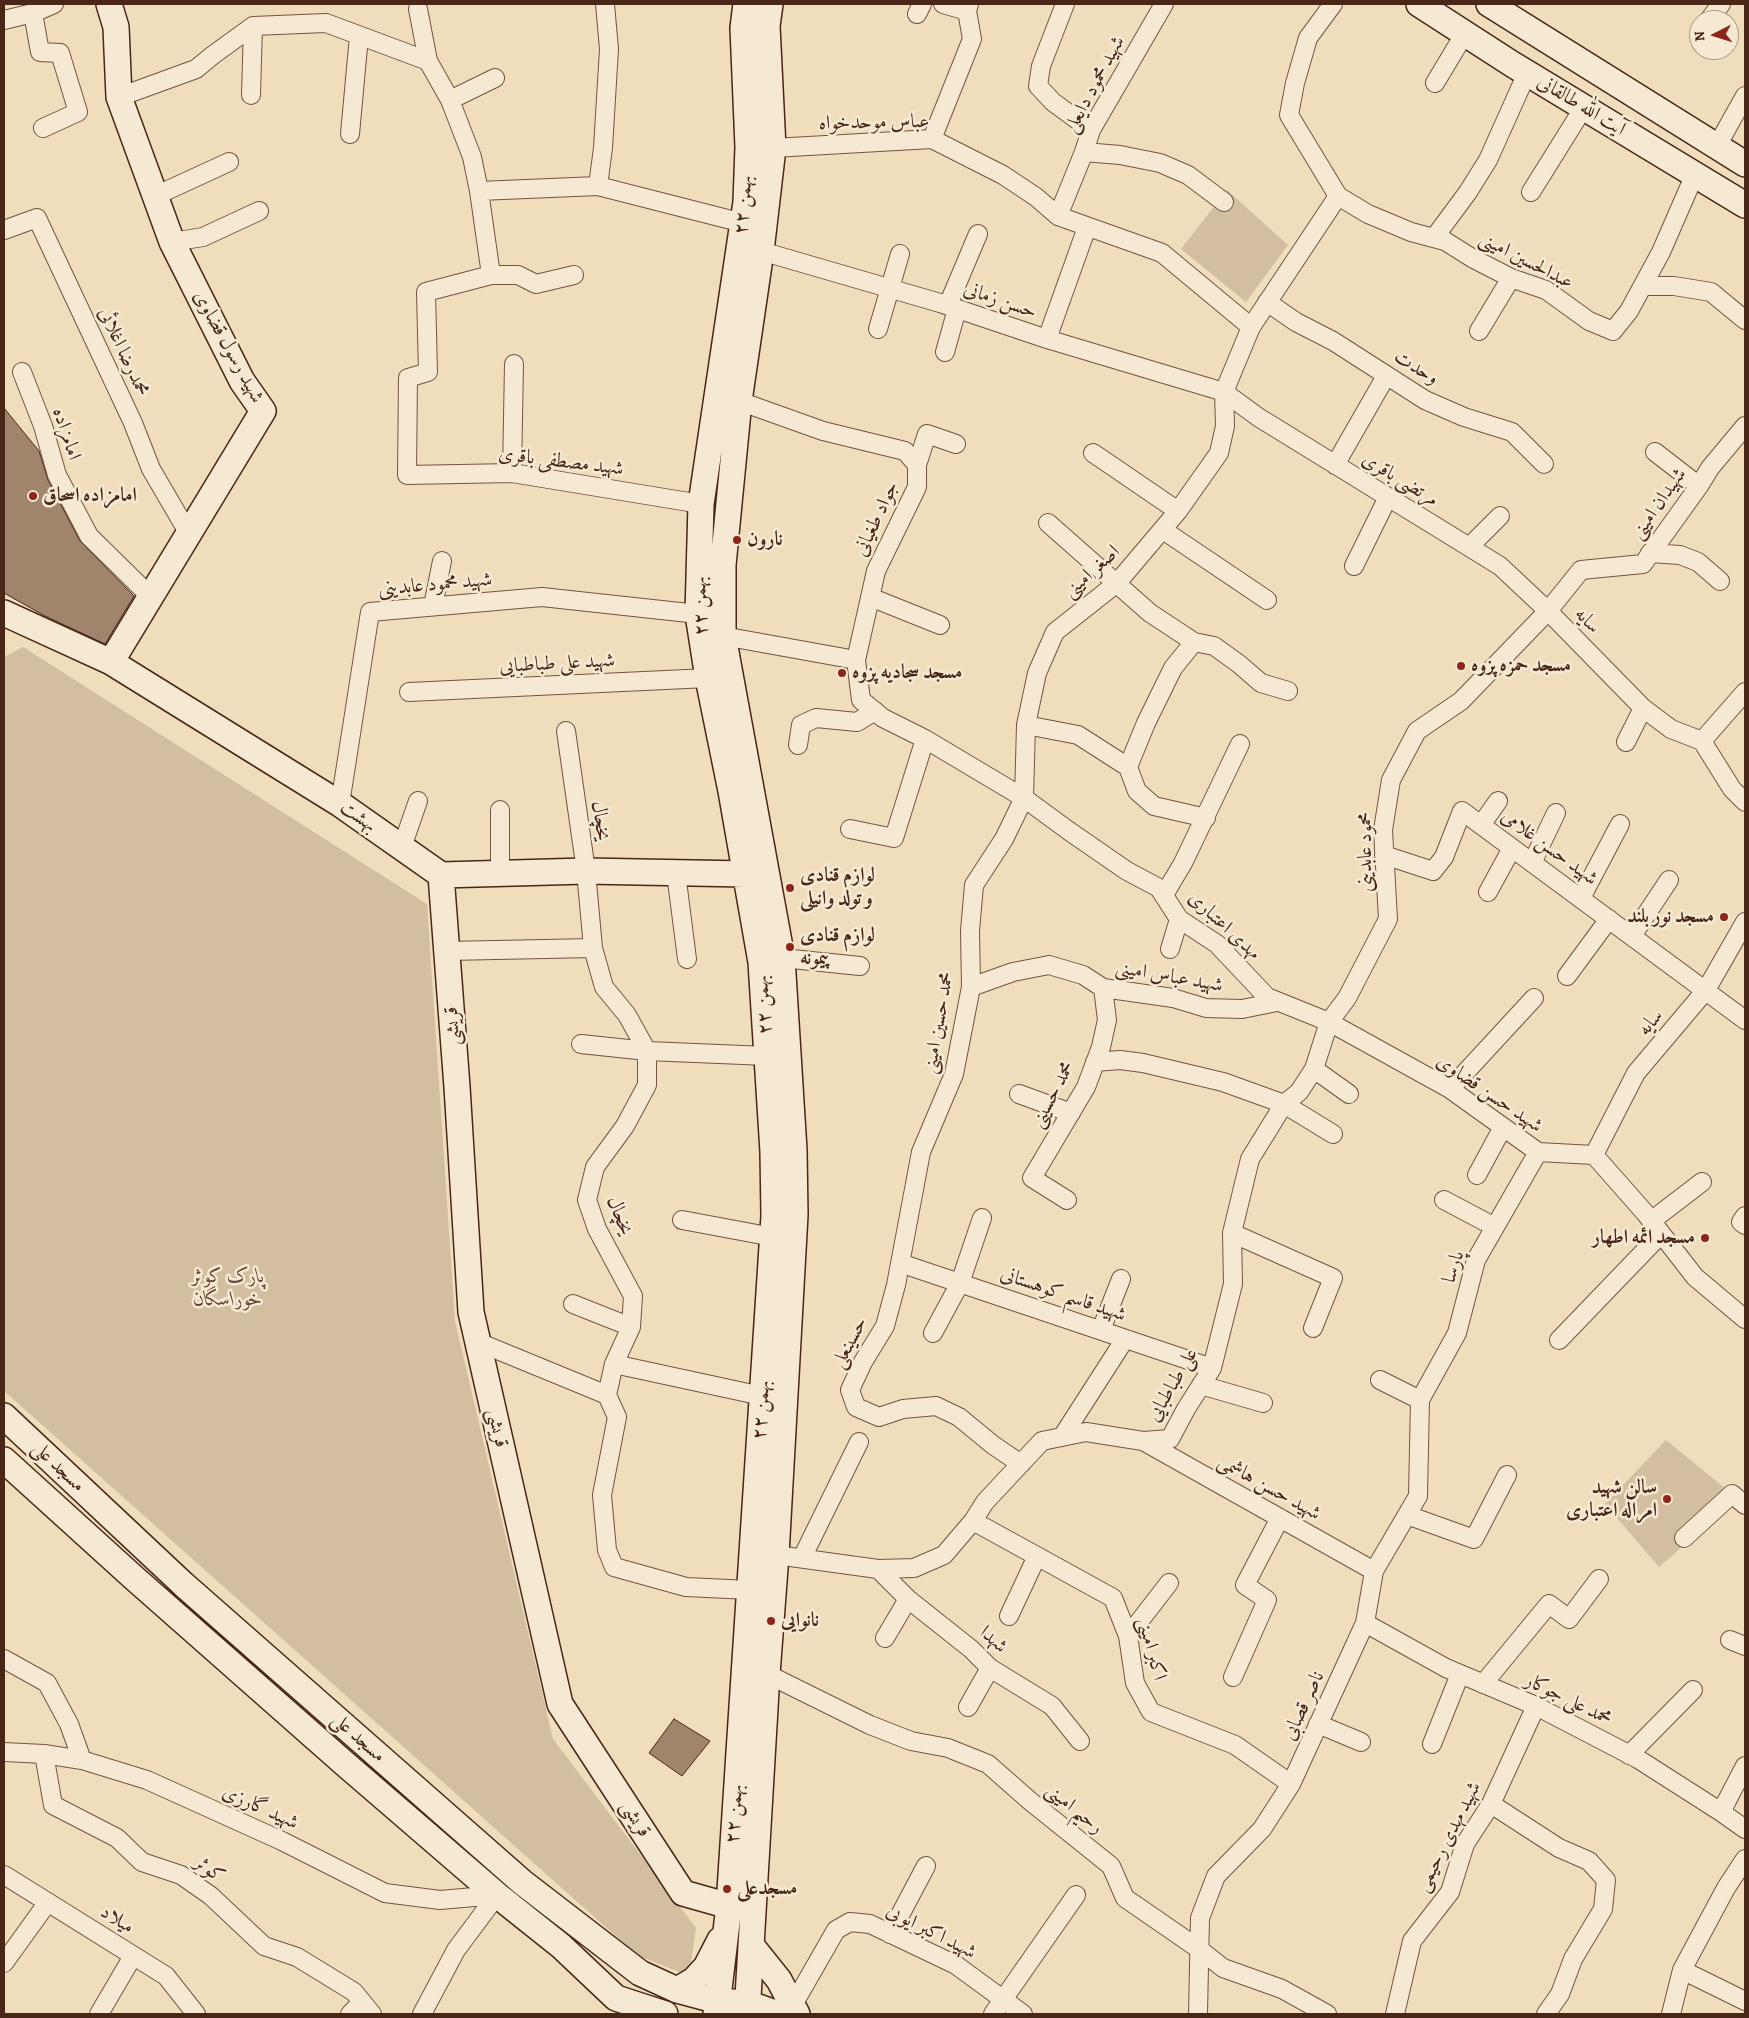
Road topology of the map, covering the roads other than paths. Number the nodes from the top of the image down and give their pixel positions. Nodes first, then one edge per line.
1 (54, 4) edge
2 (109, 4) edge
3 (605, 4) edge
4 (746, 4) edge
5 (770, 4) edge
6 (943, 4) edge
7 (1066, 4) edge
8 (1164, 4) edge
9 (1332, 4) edge
10 (1419, 4) edge
11 (1489, 4) edge
12 (968, 7) edge
13 (418, 9) dead end
14 (33, 13) junction
15 (4, 20) edge
16 (253, 26) junction
17 (1464, 33) junction
18 (359, 36) junction
19 (428, 61) junction
20 (1527, 73) junction
21 (495, 78) dead end
22 (1435, 83) dead end
23 (250, 95) dead end
24 (1745, 96) edge
25 (119, 97) junction
26 (450, 100) junction
27 (1584, 107) junction
28 (43, 128) dead end
29 (1091, 130) junction
30 (350, 134) dead end
31 (932, 139) junction
32 (1717, 146) junction
33 (773, 148) junction
34 (1084, 152) junction
35 (229, 162) dead end
36 (1745, 164) edge
37 (1695, 174) junction
38 (598, 186) junction
39 (479, 191) junction
40 (1531, 192) dead end
41 (155, 196) junction
42 (1338, 196) junction
43 (1224, 202) dead end
44 (1745, 205) edge
45 (259, 211) dead end
46 (1058, 216) junction
47 (743, 223) junction
48 (1087, 227) junction
49 (4, 230) edge
50 (978, 234) dead end
51 (1434, 238) junction
52 (172, 242) junction
53 (761, 251) junction
54 (900, 254) dead end
55 (491, 274) junction
56 (574, 275) dead end
57 (1511, 278) junction
58 (1643, 286) junction
59 (890, 289) junction
60 (1267, 302) junction
61 (952, 307) junction
62 (1745, 320) edge
63 (1251, 327) junction
64 (878, 330) dead end
65 (1479, 331) dead end
66 (1047, 339) junction
67 (945, 352) dead end
68 (514, 364) dead end
69 (22, 372) dead end
70 (1386, 376) junction
71 (1224, 392) junction
72 (739, 401) junction
73 (1745, 426) edge
74 (956, 444) dead end
75 (1655, 452) dead end
76 (1093, 453) dead end
77 (1544, 464) dead end
78 (917, 465) junction
79 (1335, 465) junction
80 (512, 473) junction
81 (1699, 486) junction
82 (1388, 497) junction
83 (701, 504) junction
84 (1178, 511) junction
85 (1500, 516) dead end
86 (1048, 523) dead end
87 (1163, 530) junction
88 (189, 534) junction
89 (1469, 547) junction
90 (1650, 553) junction
91 (442, 561) dead end
92 (1354, 566) dead end
93 (1720, 581) dead end
94 (1117, 584) junction
95 (151, 597) junction
96 (870, 597) junction
97 (1267, 600) dead end
98 (433, 606) junction
99 (1548, 611) junction
100 (698, 614) junction
101 (5, 615) edge
102 (940, 625) dead end
103 (724, 636) junction
104 (1194, 642) junction
105 (856, 660) junction
106 (111, 662) junction
107 (708, 678) junction
108 (1288, 691) dead end
109 (409, 692) dead end
110 (1745, 692) edge
111 (1643, 708) junction
112 (875, 711) junction
113 (1026, 725) junction
114 (566, 731) dead end
115 (925, 739) junction
116 (1702, 741) junction
117 (1626, 742) dead end
118 (798, 744) dead end
119 (1240, 744) dead end
120 (1128, 767) junction
121 (1024, 798) junction
122 (418, 801) dead end
123 (1498, 801) dead end
124 (1745, 802) edge
125 (340, 804) junction
126 (500, 810) dead end
127 (1556, 813) dead end
128 (1206, 818) junction
129 (1620, 824) dead end
130 (1481, 825) junction
131 (850, 829) dead end
132 (402, 848) junction
133 (1512, 848) junction
134 (1384, 855) junction
135 (1532, 863) junction
136 (586, 871) junction
137 (500, 873) junction
138 (676, 873) junction
139 (746, 874) junction
140 (441, 875) junction
141 (1669, 880) dead end
142 (1488, 892) dead end
143 (1164, 895) junction
144 (1581, 898) junction
145 (1180, 919) junction
146 (1610, 919) junction
147 (1745, 922) edge
148 (1632, 936) junction
149 (593, 948) junction
150 (1170, 949) dead end
151 (447, 951) junction
152 (782, 958) junction
153 (687, 959) dead end
154 (860, 966) dead end
155 (1567, 976) dead end
156 (971, 987) junction
157 (1103, 988) junction
158 (1706, 990) junction
159 (1534, 998) dead end
160 (1277, 1002) junction
161 (1745, 1020) edge
162 (1329, 1022) junction
163 (581, 1044) dead end
164 (647, 1051) junction
165 (767, 1056) junction
166 (1095, 1062) junction
167 (1314, 1069) junction
168 (1450, 1089) junction
169 (780, 1092) junction
170 (1019, 1094) dead end
171 (1349, 1094) dead end
172 (1284, 1104) junction
173 (1071, 1113) junction
174 (1502, 1127) junction
175 (1333, 1134) dead end
176 (1538, 1152) junction
177 (1594, 1155) junction
178 (1477, 1175) dead end
179 (1702, 1182) dead end
180 (1067, 1200) dead end
181 (1444, 1200) dead end
182 (1745, 1216) edge
183 (982, 1218) dead end
184 (682, 1220) dead end
185 (1745, 1225) edge
186 (1495, 1227) junction
187 (1656, 1227) junction
188 (1232, 1233) junction
189 (773, 1237) junction
190 (900, 1263) junction
191 (1121, 1279) dead end
192 (960, 1283) junction
193 (573, 1304) dead end
194 (1745, 1320) edge
195 (631, 1327) junction
196 (1313, 1328) dead end
197 (1101, 1330) junction
198 (933, 1333) dead end
199 (1125, 1339) junction
200 (1559, 1340) dead end
201 (478, 1342) junction
202 (614, 1364) junction
203 (1212, 1368) junction
204 (1380, 1380) dead end
205 (1201, 1385) junction
206 (607, 1395) junction
207 (762, 1396) junction
208 (1420, 1400) junction
209 (1263, 1403) dead end
210 (4, 1416) edge
211 (1062, 1437) junction
212 (1142, 1441) junction
213 (859, 1442) dead end
214 (4, 1460) edge
215 (1021, 1464) junction
216 (1507, 1475) dead end
217 (1745, 1505) edge
218 (1408, 1514) junction
219 (1280, 1518) junction
220 (973, 1521) junction
221 (1684, 1538) dead end
222 (776, 1555) junction
223 (1037, 1556) junction
224 (802, 1558) junction
225 (878, 1569) junction
226 (1374, 1571) junction
227 (1599, 1579) dead end
228 (1169, 1583) dead end
229 (183, 1584) junction
230 (750, 1590) junction
231 (908, 1599) junction
232 (166, 1606) junction
233 (1009, 1616) dead end
234 (1365, 1623) junction
235 (1128, 1636) junction
236 (885, 1638) dead end
237 (4, 1659) edge
238 (990, 1668) junction
239 (767, 1674) junction
240 (1460, 1674) junction
241 (1234, 1677) dead end
242 (1484, 1684) junction
243 (1693, 1690) dead end
244 (1536, 1706) junction
245 (968, 1708) dead end
246 (1318, 1724) junction
247 (1080, 1741) dead end
248 (1361, 1742) dead end
249 (1432, 1744) dead end
250 (4, 1752) edge
251 (44, 1754) junction
252 (1629, 1755) junction
253 (82, 1760) junction
254 (1745, 1766) edge
255 (1291, 1784) junction
256 (1490, 1804) junction
257 (1721, 1812) junction
258 (1745, 1829) edge
259 (1745, 1858) edge
260 (926, 1866) dead end
261 (4, 1875) edge
262 (1076, 1894) dead end
263 (497, 1895) junction
264 (48, 1902) junction
265 (728, 1916) junction
266 (890, 1934) junction
267 (751, 1945) junction
268 (1199, 1949) junction
269 (133, 1956) junction
270 (4, 1963) edge
271 (631, 1966) junction
272 (1682, 1970) junction
273 (677, 1990) junction
274 (1002, 1999) junction
275 (1745, 2000) edge
276 (622, 2006) edge
277 (717, 2008) edge
278 (747, 2009) edge
279 (361, 2010) edge
280 (790, 2011) edge
281 (99, 2014) edge
282 (196, 2014) edge
283 (422, 2014) edge
284 (665, 2014) edge
285 (992, 2014) edge
286 (1023, 2014) edge
287 (1198, 2014) edge
288 (1327, 2014) edge
289 (1395, 2014) edge
290 (1546, 2014) edge
291 (1671, 2014) edge

1 - 14 street
2 - 25 main road, شهید رسول قضاوی
3 - 38 street
4 - 47 main road, ۲۲ بهمن
5 - 33 main road, ۲۲ بهمن
6 - 12 street
7 - 29 street
8 - 29 street, شهید محمود دایعلی
9 - 42 street
10 - 17 main road, آیت الله طالقانی
11 - 32 main road, آیت الله طالقانی
12 - 31 street
13 - 19 street
14 - 15 street
14 - 28 street
16 - 18 street
16 - 23 street
16 - 25 street
17 - 20 main road, آیت الله طالقانی
17 - 22 street
18 - 19 street
18 - 30 street
19 - 26 street
20 - 27 main road, آیت الله طالقانی
20 - 51 street
21 - 26 street
24 - 32 street
25 - 41 main road, شهید رسول قضاوی
26 - 39 street
27 - 37 main road, آیت الله طالقانی
27 - 40 street
29 - 34 street, شهید محمود دایعلی
31 - 33 street, عباس موحدخواه
31 - 46 street, عباس موحدخواه
32 - 36 main road, آیت الله طالقانی
33 - 53 main road, ۲۲ بهمن
34 - 43 street
34 - 46 street, شهید محمود دایعلی
35 - 41 street
37 - 44 main road, آیت الله طالقانی
37 - 58 street, عبدالحسین امینی
38 - 39 street
38 - 47 street
39 - 55 street
41 - 52 main road, شهید رسول قضاوی
42 - 51 street, عبدالحسین امینی
42 - 60 street
45 - 52 street
46 - 48 street, عباس موحدخواه
47 - 83 main road, ۲۲ بهمن
48 - 63 street, عباس موحدخواه
48 - 66 street
49 - 88 street, محمدرضا اغلائی
50 - 61 street
51 - 57 street, عبدالحسین امینی
52 - 88 main road, شهید رسول قضاوی
53 - 59 street, حسن زمانی
53 - 72 main road, ۲۲ بهمن
54 - 59 street
55 - 56 street, شهید مصطفی باقری
55 - 80 street, شهید مصطفی باقری
57 - 58 street, عبدالحسین امینی
57 - 65 street
58 - 62 street
59 - 61 street, حسن زمانی
59 - 64 street
60 - 63 street
60 - 70 street, وحدت
61 - 66 street, حسن زمانی
61 - 67 street
63 - 71 street
66 - 71 street, حسن زمانی
68 - 80 street
69 - 95 street, امامزاده
70 - 77 street, وحدت
70 - 79 street
71 - 79 street, مرتضی باقری
71 - 84 street, اصغر امینی
72 - 78 street, جواد طغیانی
72 - 103 main road, ۲۲ بهمن
73 - 81 street, شهیدان امینی
74 - 78 street
75 - 81 street
76 - 84 street
78 - 96 street, جواد طغیانی
79 - 82 street, مرتضی باقری
80 - 83 street, شهید مصطفی باقری
81 - 90 street, شهیدان امینی
82 - 89 street, مرتضی باقری
82 - 92 street
83 - 100 main road, ۲۲ بهمن
84 - 87 street, اصغر امینی
85 - 89 street
86 - 94 street
87 - 94 street, اصغر امینی
87 - 97 street
88 - 95 main road, شهید رسول قضاوی
89 - 99 street, مرتضی باقری
90 - 93 street
90 - 99 street, شهیدان امینی
91 - 98 street
94 - 104 street
94 - 113 street, اصغر امینی
95 - 106 main road, شهید رسول قضاوی
96 - 102 street
96 - 105 street, جواد طغیانی
98 - 100 street, شهید محمود عابدینی
98 - 125 street, شهید محمود عابدینی
99 - 111 street, سایه
99 - 134 street, محمود عابدینی
100 - 107 main road, ۲۲ بهمن
101 - 106 main road, بهشت
103 - 105 street
103 - 152 main road, ۲۲ بهمن
104 - 108 street
104 - 120 street
105 - 112 street, جواد طغیانی
106 - 125 main road, بهشت
107 - 109 street, شهید علی طباطبایی
107 - 139 main road, ۲۲ بهمن
110 - 116 street
111 - 116 street, سایه
111 - 117 street
112 - 115 street, جواد طغیانی
112 - 118 street
113 - 120 street
113 - 121 street, اصغر امینی
114 - 136 street, یخچال
115 - 121 street, مهدی اعتباری
115 - 131 street
116 - 124 street
119 - 128 street
120 - 128 street
121 - 143 street, مهدی اعتباری
121 - 156 street, محمد حسین امینی
122 - 132 street
123 - 130 street
125 - 132 main road, بهشت
126 - 137 street
127 - 135 street
128 - 143 street
129 - 144 street
130 - 133 street, شهید حسن غلامی
130 - 134 street, شهید حسن غلامی
132 - 140 main road, بهشت
133 - 135 street, شهید حسن غلامی
133 - 142 street
134 - 162 street, محمود عابدینی
135 - 144 street, شهید حسن غلامی
136 - 137 main road
136 - 138 main road
136 - 149 street, یخچال
137 - 140 main road
138 - 139 main road
138 - 153 street
139 - 165 main road, ۲۲ بهمن
140 - 151 main road, قریشی
141 - 148 street
143 - 145 street, مهدی اعتباری
144 - 146 street, شهید حسن غلامی
145 - 150 street
145 - 160 street, مهدی اعتباری
146 - 148 street, شهید حسن غلامی
146 - 155 street
147 - 158 street, سایه
148 - 158 street, شهید حسن غلامی
149 - 151 street
149 - 164 street, یخچال
151 - 201 main road, قریشی
152 - 154 street
152 - 169 main road, ۲۲ بهمن
156 - 157 street, شهید عباس امینی
156 - 190 street, محمد حسین امینی
157 - 160 street, شهید عباس امینی
157 - 166 street, محمد حسینی
158 - 161 street, شهید حسن غلامی
158 - 177 street, سایه
159 - 168 street
160 - 162 street, مهدی اعتباری
162 - 167 street, علی طباطبایی
162 - 168 street, شهید حسن قضاوی
163 - 164 street
164 - 165 street
164 - 195 street, یخچال
165 - 169 main road, ۲۲ بهمن
166 - 172 street
166 - 173 street, محمد حسینی
167 - 171 street
167 - 172 street, علی طباطبایی
168 - 174 street, شهید حسن قضاوی
169 - 189 main road, ۲۲ بهمن
169 - 222 main road, ۲۲ بهمن
170 - 173 street
172 - 175 street
172 - 188 street, علی طباطبایی
173 - 180 street, محمد حسینی
174 - 176 street, شهید حسن قضاوی
174 - 178 street
176 - 177 street, شهید حسن قضاوی
176 - 186 street, پارسا
177 - 187 street
179 - 187 street
181 - 186 street
182 - 185 street
183 - 192 street
184 - 189 street
186 - 208 street, پارسا
187 - 194 street
187 - 200 street
188 - 196 street
188 - 203 street, علی طباطبایی
189 - 207 main road, ۲۲ بهمن
190 - 192 street, شهید قاسم کوهستانی
190 - 215 street, حسینعلی
191 - 197 street
192 - 197 street, شهید قاسم کوهستانی
192 - 198 street
193 - 195 street
195 - 202 street, یخچال
197 - 199 street, شهید قاسم کوهستانی
199 - 203 street, شهید قاسم کوهستانی
199 - 211 street
201 - 206 street
201 - 265 main road, قریشی
202 - 206 street, یخچال
202 - 207 street
203 - 205 street, علی طباطبایی
204 - 208 street
205 - 209 street
205 - 212 street, علی طباطبایی
206 - 230 street
207 - 230 main road, ۲۲ بهمن
208 - 218 street, ناصر قصابی
210 - 229 main road, مسجد علی
211 - 212 street, علی طباطبایی
211 - 215 street, علی طباطبایی
212 - 219 street, شهید حسن هاشمی
213 - 224 street
214 - 232 main road, مسجد علی
215 - 220 street, علی طباطبایی
216 - 218 street
217 - 221 street
218 - 226 street, ناصر قصابی
219 - 226 street, شهید حسن هاشمی
219 - 241 street
220 - 223 street, اکبر امینی
220 - 225 street, علی طباطبایی
222 - 224 street, علی طباطبایی
222 - 239 main road, ۲۲ بهمن
223 - 233 street
223 - 235 street, اکبر امینی
224 - 225 street, علی طباطبایی
225 - 231 street, شهدا
226 - 234 street, ناصر قصابی
227 - 242 street
228 - 235 street
229 - 232 main road
229 - 271 main road, مسجد علی
230 - 265 main road, ۲۲ بهمن
231 - 236 street
231 - 238 street, شهدا
232 - 263 main road, مسجد علی
234 - 240 street, محمد علی جوکار
234 - 246 street, ناصر قصابی
235 - 255 street, اکبر امینی
237 - 253 street
238 - 245 street
238 - 247 street, شهدا
239 - 267 main road, ۲۲ بهمن
239 - 268 street, رحیم امینی
240 - 242 street, محمد علی جوکار
240 - 249 street
242 - 244 street, محمد علی جوکار
243 - 252 street
244 - 252 street, محمد علی جوکار
244 - 256 street, شهید مهدی رحیمی
246 - 248 street
246 - 255 street, ناصر قصابی
250 - 251 street, شهید گارزی
251 - 253 street, شهید گارزی
251 - 279 street, کوثر
252 - 257 street, محمد علی جوکار
253 - 263 street, شهید گارزی
254 - 257 street
255 - 268 street, ناصر قصابی
256 - 289 street, شهید مهدی رحیمی
256 - 290 street
257 - 258 street, محمد علی جوکار
259 - 272 street
260 - 266 street
261 - 264 street, میلاد
262 - 274 street
263 - 276 main road, مسجد علی
263 - 283 street
264 - 269 street, میلاد
264 - 270 street
265 - 273 main road
265 - 277 main road, ۲۲ بهمن
266 - 274 street, شهید اکبر ایوبی
266 - 280 street, شهید اکبر ایوبی
267 - 278 main road, ۲۲ بهمن
267 - 280 main road
268 - 287 street, ناصر قصابی
268 - 288 street, رحیم امینی
269 - 281 street
269 - 282 street, میلاد
271 - 273 main road, مسجد علی
271 - 276 main road
272 - 275 street
272 - 291 street
273 - 277 main road, مسجد علی
274 - 285 street
274 - 286 street, شهید اکبر ایوبی
276 - 284 main road
277 - 278 main road, مسجد علی
278 - 280 main road, مسجد علی

